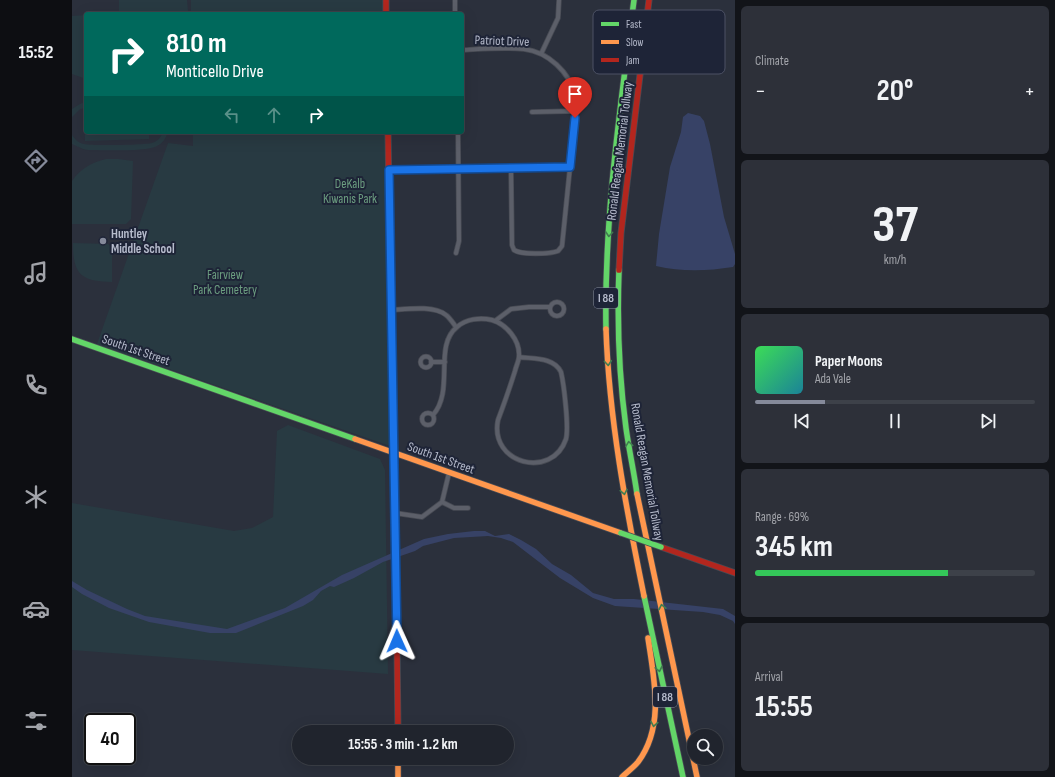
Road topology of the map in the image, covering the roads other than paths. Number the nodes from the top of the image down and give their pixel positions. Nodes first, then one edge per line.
1 (386, 0) edge
2 (455, 0) edge
3 (559, 0) edge
4 (634, 0) edge
5 (649, 0) edge
6 (633, 10) edge
7 (648, 10) edge
8 (386, 12) edge
9 (455, 12) edge
10 (464, 50) edge
11 (541, 54) junction
12 (625, 74) edge
13 (640, 74) edge
14 (576, 111) junction
15 (532, 112) dead end
16 (388, 134) edge
17 (458, 134) edge
18 (570, 167) junction
19 (511, 168) junction
20 (458, 169) junction
21 (389, 170) junction
22 (456, 253) dead end
23 (550, 307) dead end
24 (392, 310) junction
25 (495, 321) junction
26 (456, 327) junction
27 (72, 340) edge
28 (519, 357) junction
29 (431, 362) dead end
30 (445, 362) junction
31 (433, 415) dead end
32 (394, 453) junction
33 (450, 473) junction
34 (442, 502) junction
35 (468, 508) dead end
36 (395, 513) junction
37 (735, 573) edge
38 (648, 617) junction
39 (398, 725) edge
40 (398, 765) edge
41 (398, 777) edge
42 (622, 777) edge
43 (683, 777) edge
44 (697, 777) edge

1 - 8 main road
2 - 9 street
3 - 11 street
4 -> 6 main road, Ronald Reagan Memorial Tollway / I 88
7 -> 5 main road, Ronald Reagan Memorial Tollway / I 88
10 - 11 street, Patriot Drive
11 - 14 street
12 -> 38 main road, Ronald Reagan Memorial Tollway / I 88
44 -> 13 main road, Ronald Reagan Memorial Tollway / I 88
14 - 15 street
14 - 18 street
16 - 21 main road
17 - 20 street
18 - 19 street
18 - 19 street
19 - 20 street
20 - 21 street
20 - 22 street
21 - 24 main road
23 - 25 street
24 - 26 street
24 - 32 main road
25 - 26 street
25 - 28 street
26 - 30 street
27 - 32 main road, South 1st Street
28 - 28 street
29 - 30 street
30 - 31 street
32 - 33 main road, South 1st Street
32 - 36 main road
33 - 34 street
33 - 37 main road, South 1st Street, bridge
34 - 35 street
34 - 36 street
36 - 39 main road
38 -> 42 main road
38 -> 43 main road, I 88
40 - 41 main road

